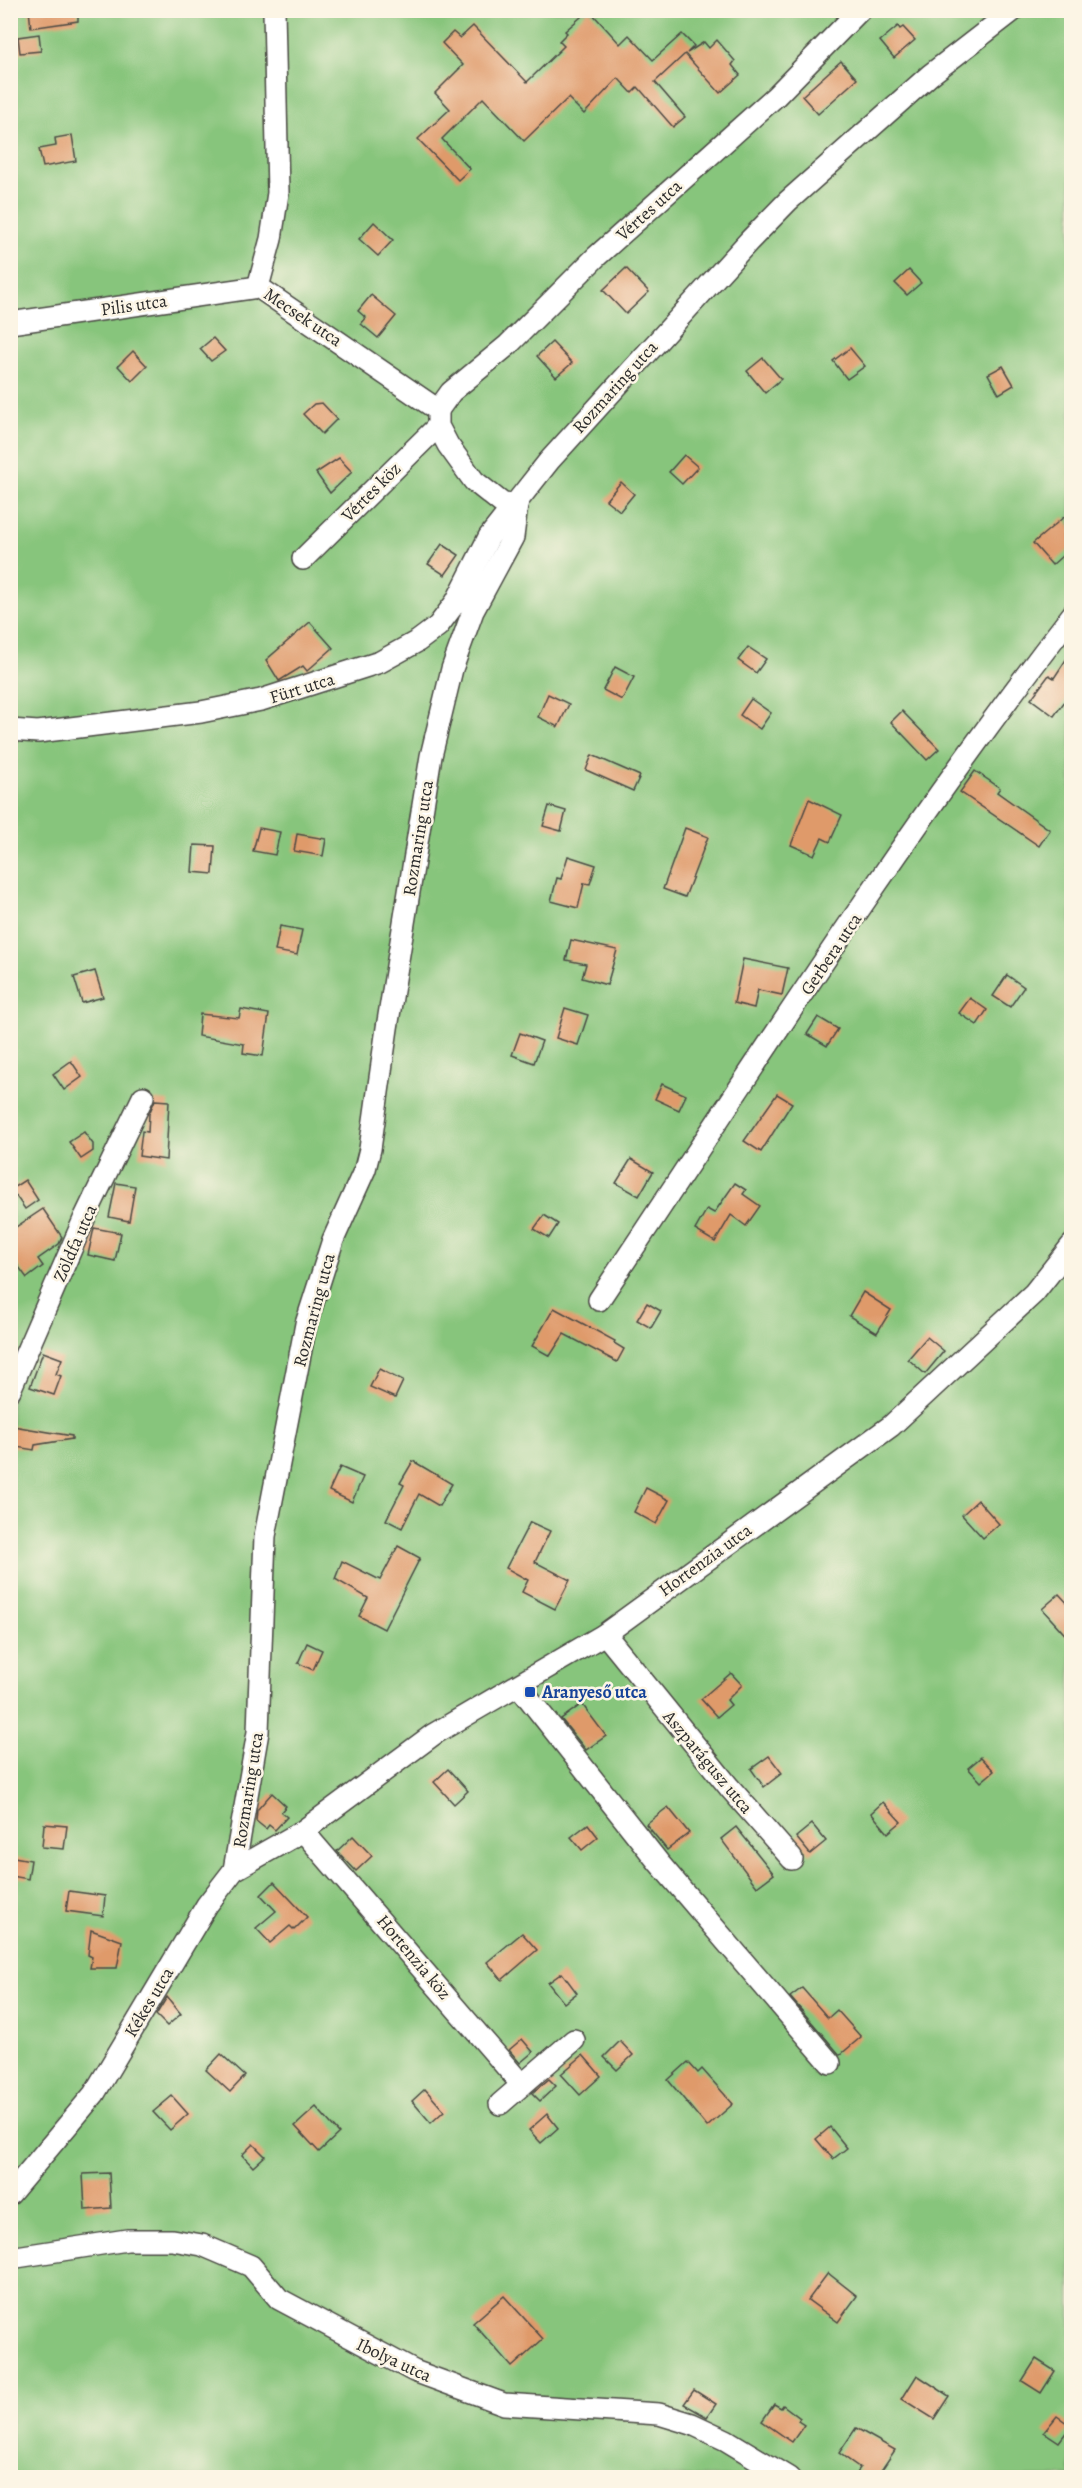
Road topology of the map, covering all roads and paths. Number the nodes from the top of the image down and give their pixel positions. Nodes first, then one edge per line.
1 (274, 10) edge
2 (860, 10) edge
3 (1014, 10) edge
4 (258, 287) junction
5 (10, 323) edge
6 (438, 418) junction
7 (517, 505) junction
8 (303, 559) dead end
9 (1071, 615) edge
10 (10, 730) edge
11 (143, 1097) dead end
12 (1071, 1245) edge
13 (599, 1300) dead end
14 (10, 1390) edge
15 (604, 1634) junction
16 (519, 1686) junction
17 (303, 1831) junction
18 (792, 1859) dead end
19 (234, 1870) junction
20 (574, 2040) dead end
21 (830, 2063) dead end
22 (522, 2085) junction
23 (500, 2104) dead end
24 (10, 2194) edge
25 (10, 2258) edge
26 (789, 2478) edge

1 - 4 street, Mecsek utca
2 - 6 street, Vértes utca
3 - 7 street, Rozmaring utca
4 - 5 street, Pilis utca
4 - 6 street, Mecsek utca
6 - 7 street, Mecsek utca
6 - 8 street, Vértes köz
7 - 10 street, Fürt utca
7 - 19 street, Rozmaring utca
9 - 13 street, Gerbera utca
11 - 14 street, Zöldfa utca
12 - 15 street, Hortenzia utca
15 - 16 street, Hortenzia utca
15 - 18 street, Aszparágusz utca
16 - 17 street, Hortenzia utca
16 - 21 street
17 - 19 street, Kékes utca
17 - 22 street, Hortenzia köz
19 - 24 street, Kékes utca
20 - 22 street
22 - 23 street
25 - 26 street, Ibolya utca

